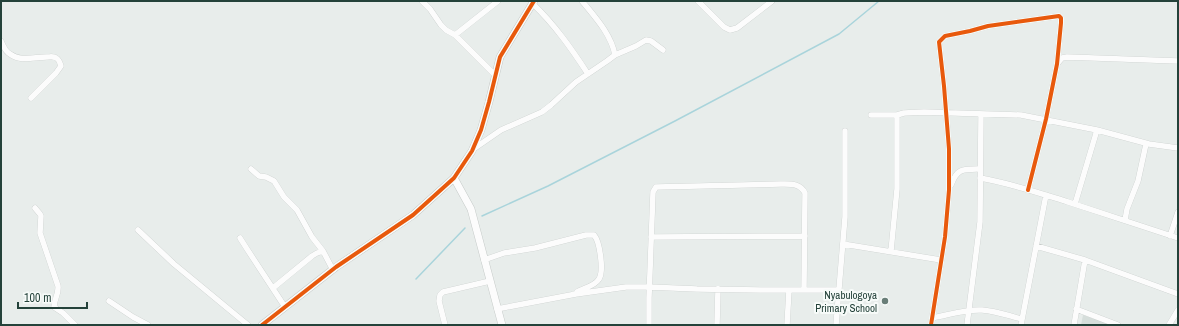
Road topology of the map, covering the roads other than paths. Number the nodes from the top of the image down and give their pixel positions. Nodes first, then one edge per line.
1 (422, 1) edge
2 (498, 1) edge
3 (582, 1) edge
4 (698, 1) edge
5 (533, 2) edge
6 (770, 2) edge
7 (456, 35) junction
8 (1, 42) edge
9 (663, 50) dead end
10 (615, 55) junction
11 (1178, 61) edge
12 (1057, 64) junction
13 (588, 74) junction
14 (495, 75) junction
15 (31, 98) dead end
16 (946, 113) junction
17 (981, 114) junction
18 (871, 115) dead end
19 (897, 115) junction
20 (1046, 119) junction
21 (1098, 130) junction
22 (845, 132) dead end
23 (1146, 144) junction
24 (1178, 148) edge
25 (472, 151) junction
26 (251, 169) dead end
27 (980, 169) junction
28 (454, 178) junction
29 (980, 178) junction
30 (949, 190) junction
31 (1028, 190) junction
32 (1046, 195) junction
33 (1075, 204) junction
34 (35, 208) dead end
35 (1178, 212) edge
36 (1126, 220) junction
37 (138, 230) dead end
38 (805, 236) junction
39 (1170, 236) junction
40 (651, 237) junction
41 (240, 238) dead end
42 (1178, 238) edge
43 (844, 244) junction
44 (1036, 246) junction
45 (323, 251) junction
46 (891, 251) junction
47 (484, 260) junction
48 (941, 260) junction
49 (1085, 260) junction
50 (333, 270) junction
51 (490, 282) junction
52 (649, 287) junction
53 (273, 288) junction
54 (718, 289) junction
55 (789, 290) junction
56 (804, 290) junction
57 (838, 290) junction
58 (576, 294) junction
59 (1178, 294) edge
60 (108, 301) dead end
61 (285, 307) junction
62 (497, 309) junction
63 (1076, 309) junction
64 (969, 310) junction
65 (1178, 310) edge
66 (932, 318) junction
67 (1022, 322) edge
68 (75, 325) edge
69 (148, 325) edge
70 (248, 325) edge
71 (262, 325) edge
72 (445, 325) edge
73 (502, 325) edge
74 (649, 325) edge
75 (717, 325) edge
76 (787, 325) edge
77 (836, 325) edge
78 (931, 325) edge
79 (967, 325) edge
80 (1074, 325) edge
81 (1118, 325) edge
82 (1169, 325) edge

1 - 7 street
2 - 7 street
3 - 10 street
4 - 6 street
5 - 13 street
5 - 14 street
7 - 14 street
8 - 15 street
9 - 10 street
10 - 13 street
11 - 12 street
12 - 16 street
12 - 20 street
13 - 25 street
14 - 25 street
16 - 17 street
16 - 19 street
16 - 30 street
17 - 20 street
17 - 27 street
18 - 19 street
19 - 46 street
20 - 21 street
20 - 31 street
21 - 23 street
21 - 33 street
22 - 43 street
23 - 24 street
23 - 36 street
25 - 28 street
26 - 45 street
27 - 29 street
27 - 30 street
28 - 47 street
28 - 50 street
29 - 31 street
29 - 64 street
30 - 48 street
31 - 32 street
32 - 33 street
32 - 44 street
33 - 36 street
34 - 68 street
35 - 39 street
36 - 39 street
37 - 70 street
38 - 40 street
38 - 40 street
38 - 56 street
39 - 42 street
40 - 52 street
41 - 53 street
43 - 46 street
43 - 57 street
44 - 49 street
44 - 67 street
45 - 50 street
45 - 53 street
46 - 48 street
47 - 51 street
47 - 58 street
48 - 66 street
49 - 59 street
49 - 63 street
50 - 61 street
51 - 62 street
51 - 72 street
52 - 54 street
52 - 58 street
52 - 74 street
53 - 61 street
54 - 55 street
54 - 75 street
55 - 56 street
55 - 76 street
56 - 57 street
57 - 77 street
58 - 62 street
60 - 69 street
61 - 71 street
62 - 73 street
63 - 80 street
63 - 81 street
64 - 66 street
64 - 67 street
64 - 79 street
65 - 82 street
66 - 78 street

